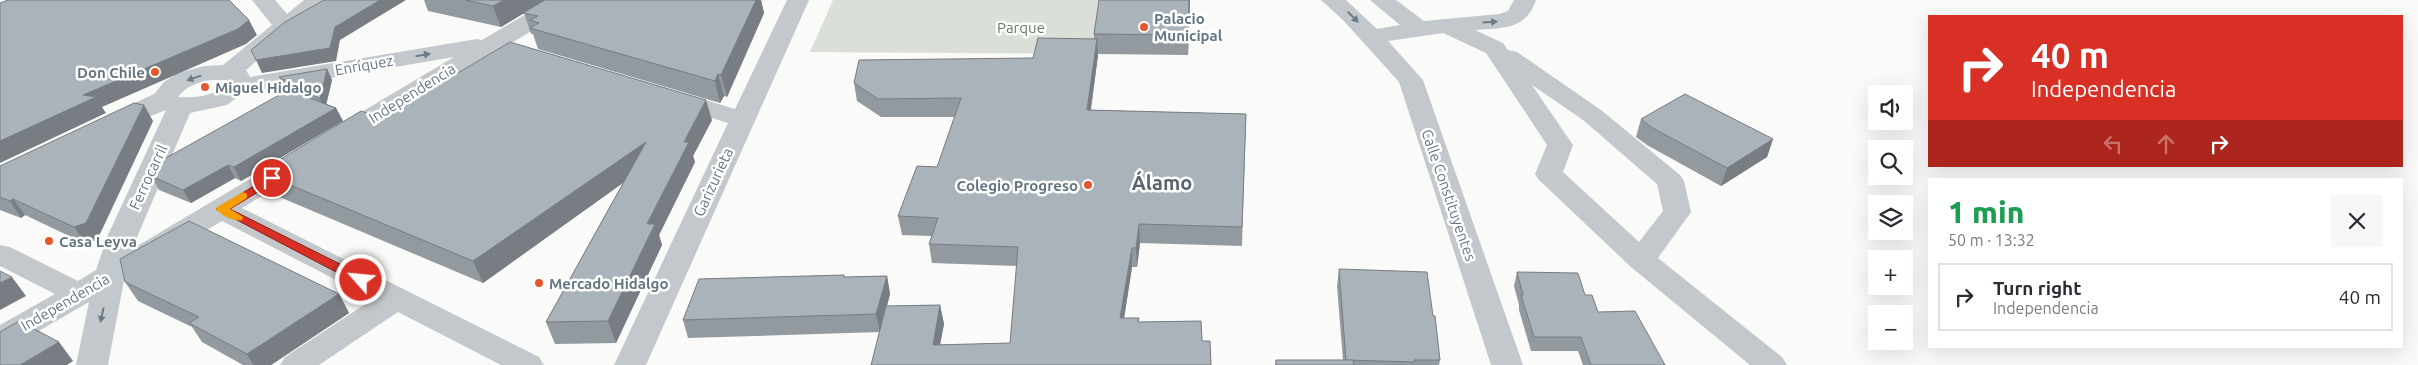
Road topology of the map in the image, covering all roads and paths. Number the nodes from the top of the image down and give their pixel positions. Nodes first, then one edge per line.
1 (263, 0) edge
2 (318, 0) edge
3 (566, 0) edge
4 (798, 0) edge
5 (1332, 0) edge
6 (1381, 0) edge
7 (1486, 0) edge
8 (1526, 0) edge
9 (285, 26) junction
10 (1431, 27) junction
11 (1371, 37) junction
12 (491, 44) junction
13 (1495, 48) junction
14 (518, 52) edge
15 (233, 80) junction
16 (649, 91) edge
17 (173, 102) junction
18 (742, 119) junction
19 (96, 130) edge
20 (222, 209) junction
21 (0, 254) edge
22 (1641, 260) junction
23 (110, 275) junction
24 (79, 294) junction
25 (396, 298) junction
26 (0, 339) edge
27 (92, 365) edge
28 (296, 365) edge
29 (528, 365) edge
30 (630, 365) edge
31 (1506, 365) edge
32 (1772, 365) edge

1 - 9 street
2 - 9 street
3 - 12 street, Independencia
4 - 18 street, Garizurieta
5 -> 11 street, Calle Constituyentes
6 - 10 street
7 - 10 street
10 -> 8 street
9 - 15 street
10 - 11 street
10 - 13 street
11 - 31 street, Calle Constituyentes
12 - 14 street
15 -> 12 street, Enríquez
12 - 20 street, Independencia
13 - 22 street
13 - 22 street
15 - 17 street
16 - 18 street
17 - 19 street
17 - 23 street, Ferrocarril
18 - 30 street, Garizurieta
20 - 23 street, Independencia
20 - 25 street
21 - 24 street
22 - 32 street
23 - 24 street, Independencia
23 -> 27 street, Ferrocarril
24 - 26 street, Independencia
25 - 28 street
25 - 29 street

